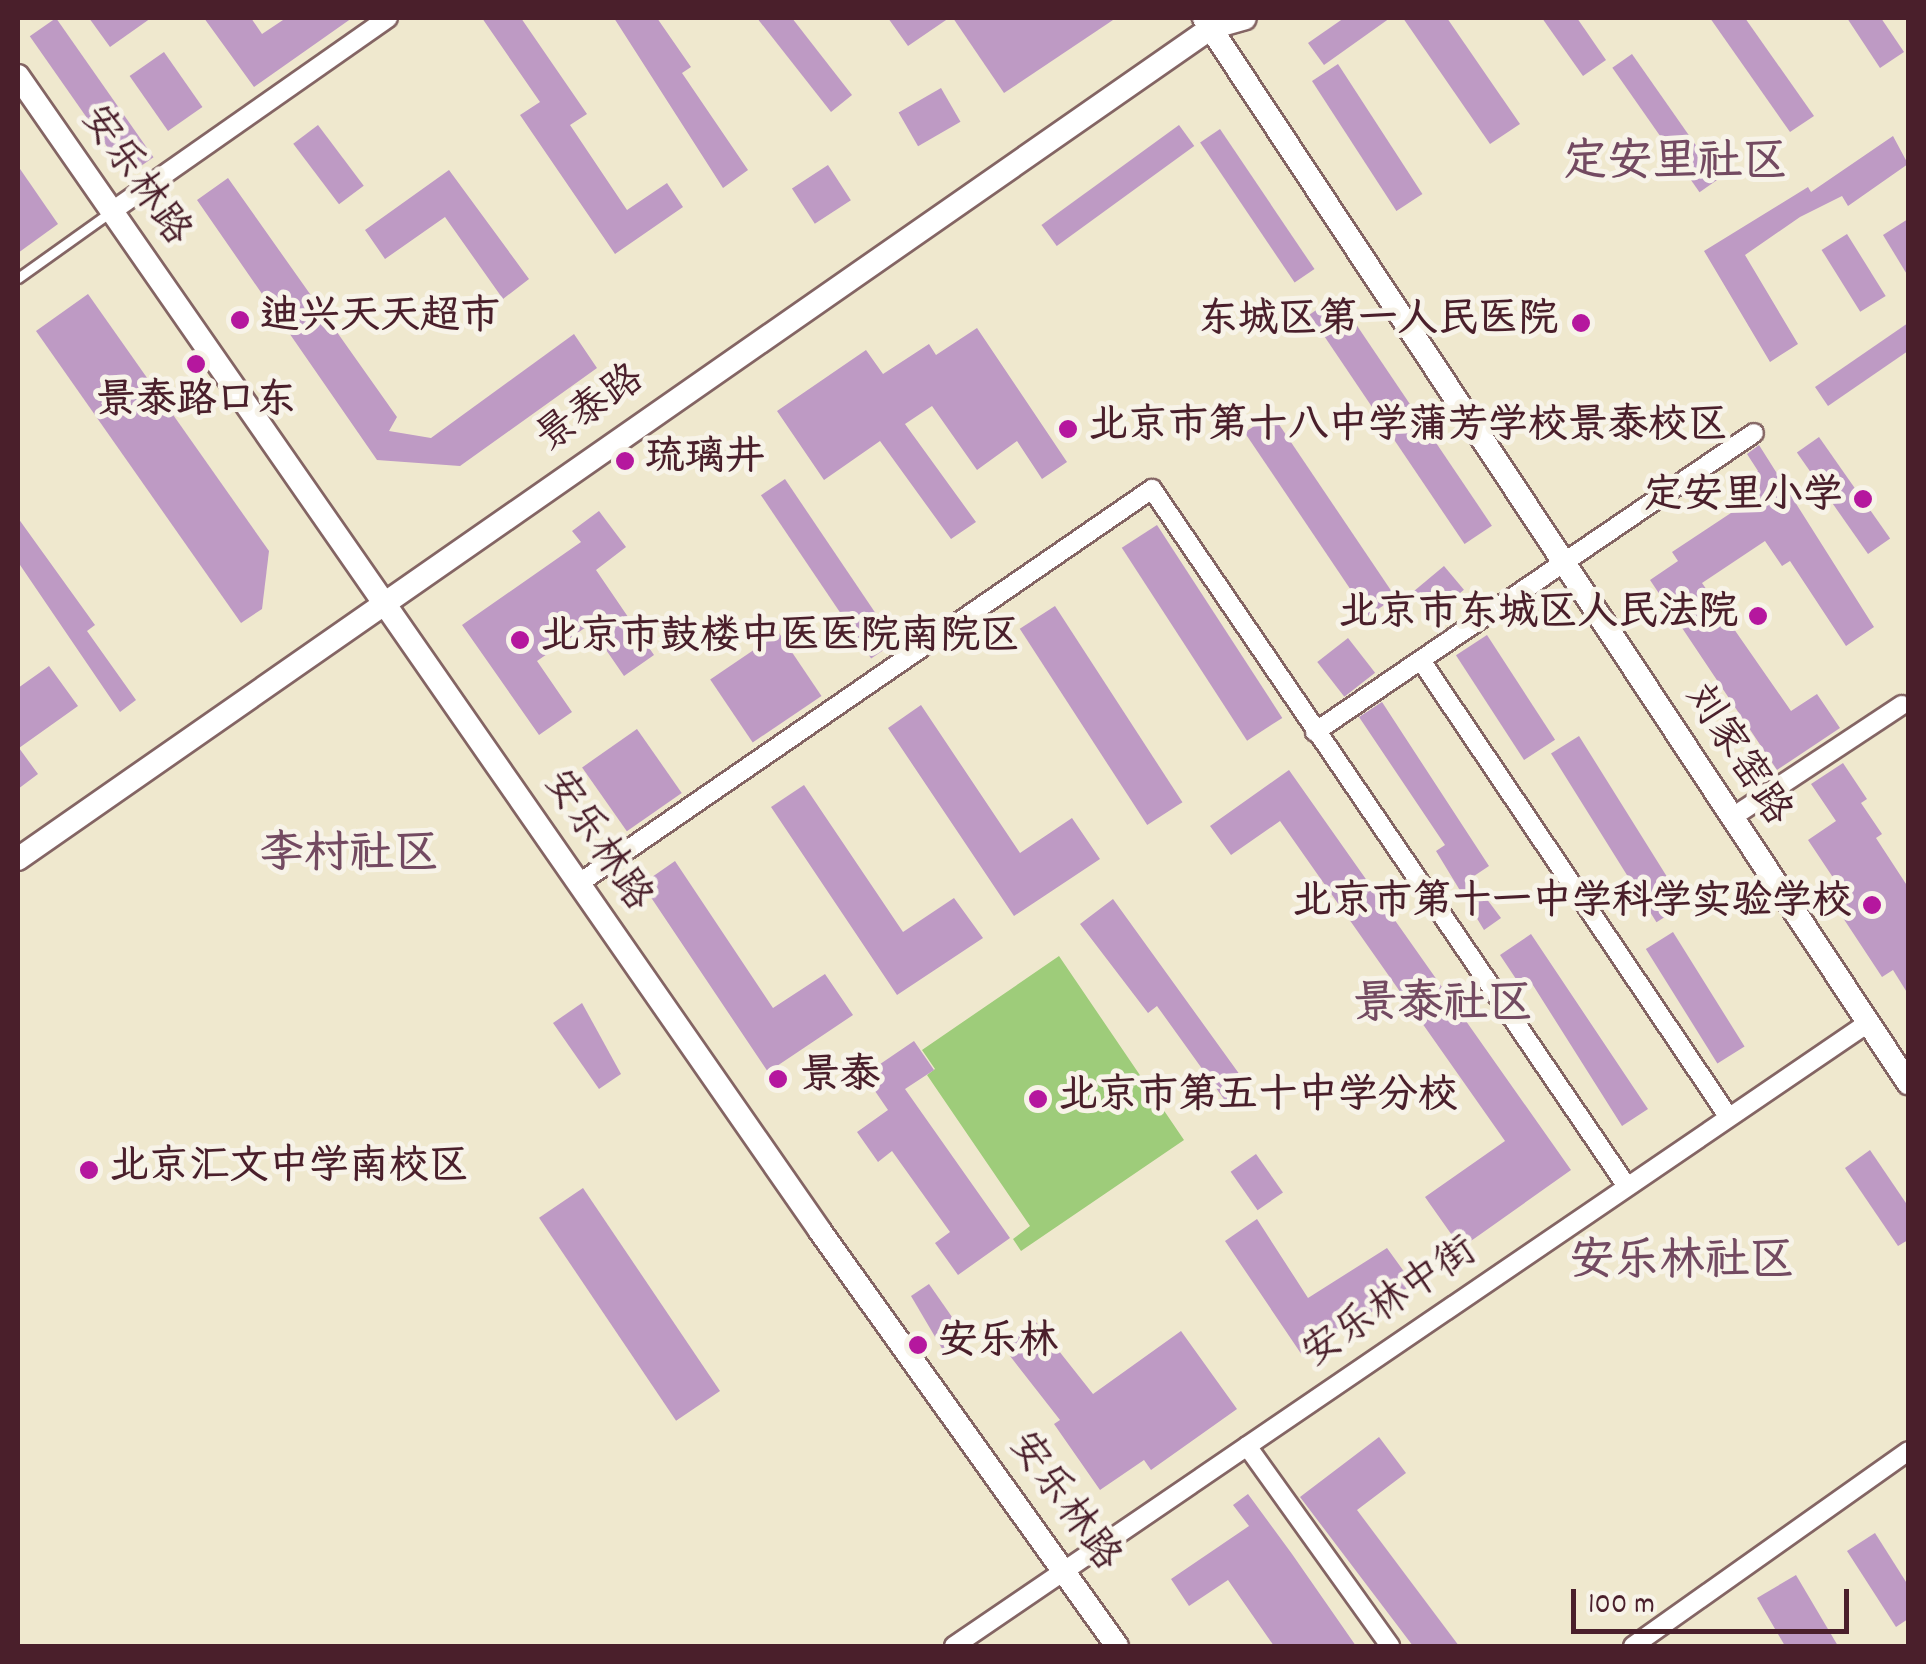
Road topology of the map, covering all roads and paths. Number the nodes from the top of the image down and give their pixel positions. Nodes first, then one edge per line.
1 (388, 18) edge
2 (1245, 18) edge
3 (1211, 21) edge
4 (18, 76) edge
5 (111, 212) junction
6 (18, 278) edge
7 (1754, 433) dead end
8 (1567, 565) junction
9 (385, 600) junction
10 (1422, 662) junction
11 (1902, 706) dead end
12 (1315, 732) junction
13 (1731, 818) junction
14 (18, 859) edge
15 (578, 884) junction
16 (1868, 1023) junction
17 (1908, 1083) edge
18 (1728, 1116) junction
19 (1626, 1186) junction
20 (1247, 1446) junction
21 (1908, 1451) edge
22 (1064, 1571) junction
23 (954, 1646) edge
24 (1117, 1646) edge
25 (1390, 1646) edge
26 (1633, 1646) edge

1 - 5 street
2 - 3 street, 景泰路
3 - 8 street, 刘家窑路
3 - 9 street, 景泰路
4 - 5 street, 安乐林路
5 - 6 lane
5 - 9 street, 安乐林路
7 - 8 street
8 - 10 street
8 - 13 street, 刘家窑路
9 - 14 street, 景泰路
9 - 15 street, 安乐林路
10 - 12 street
10 - 18 street
11 - 13 street
12 - 15 street
12 - 19 street
13 - 16 street, 刘家窑路
15 - 22 street, 安乐林路
16 - 17 street, 刘家窑路
16 - 18 street, 安乐林中街
18 - 19 street, 安乐林中街
19 - 20 street, 安乐林中街
20 - 22 street, 安乐林中街
20 - 25 street
21 - 26 street
22 - 23 street, 安乐林中街
22 - 24 street, 安乐林路

